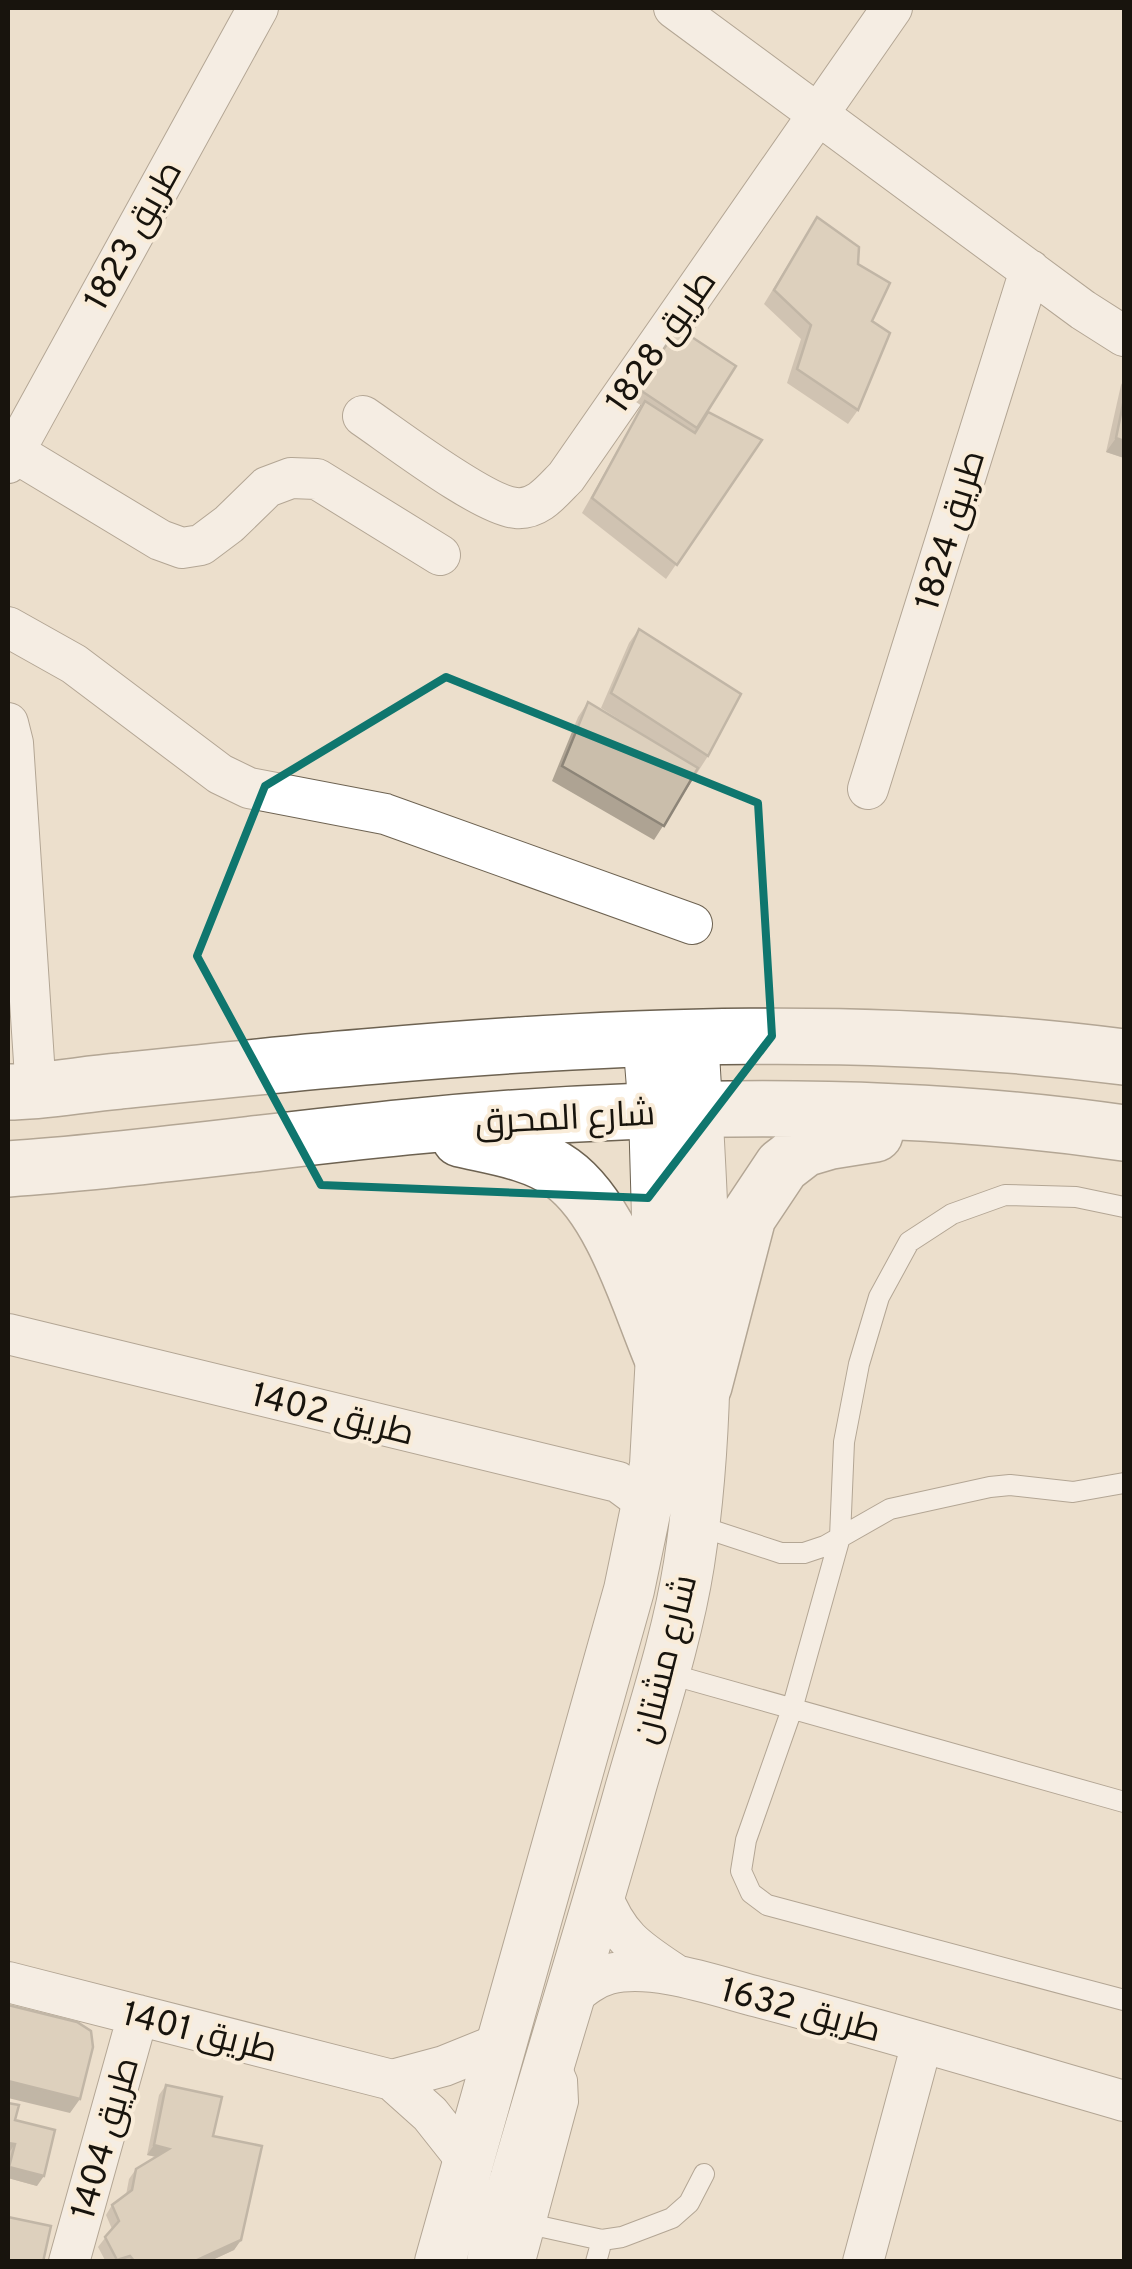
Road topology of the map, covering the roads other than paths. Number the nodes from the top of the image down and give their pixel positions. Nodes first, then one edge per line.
1 (258, 8) edge
2 (674, 8) edge
3 (892, 8) edge
4 (817, 114) junction
5 (1030, 270) junction
6 (1124, 336) edge
7 (363, 416) dead end
8 (11, 458) edge
9 (440, 555) dead end
10 (8, 627) edge
11 (8, 722) edge
12 (868, 790) dead end
13 (692, 924) dead end
14 (670, 1036) junction
15 (1124, 1057) edge
16 (22, 1092) edge
17 (675, 1110) junction
18 (987, 1118) junction
19 (408, 1126) junction
20 (1124, 1133) edge
21 (8, 1169) edge
22 (1124, 1207) edge
23 (8, 1334) edge
24 (683, 1370) junction
25 (1124, 1483) edge
26 (670, 1518) junction
27 (840, 1537) junction
28 (628, 1590) junction
29 (676, 1617) junction
30 (664, 1672) junction
31 (792, 1710) junction
32 (1124, 1802) edge
33 (601, 1894) junction
34 (680, 1977) junction
35 (8, 1982) edge
36 (570, 1998) junction
37 (1124, 2000) edge
38 (138, 2015) junction
39 (501, 2043) junction
40 (922, 2043) junction
41 (554, 2050) junction
42 (392, 2080) junction
43 (1124, 2101) edge
44 (468, 2162) junction
45 (704, 2174) dead end
46 (534, 2225) junction
47 (602, 2240) junction
48 (70, 2262) edge
49 (440, 2262) edge
50 (492, 2262) edge
51 (525, 2262) edge
52 (596, 2262) edge
53 (863, 2262) edge

1 - 8 street, طريق 1823
2 - 4 street
3 - 4 street, طريق 1828
4 - 5 street
4 - 7 street, طريق 1828
5 - 6 street
5 - 12 street, طريق 1824
8 - 9 street
10 - 13 street
11 - 16 street
14 - 15 main road, شارع المحرق
14 - 16 main road, شارع المحرق
14 - 17 street, شارع مشتان
17 - 18 main road, شارع المحرق
17 - 19 main road, شارع المحرق
17 - 24 street, شارع مشتان
18 - 20 main road, شارع المحرق
18 - 24 main road
19 - 21 main road, شارع المحرق
19 - 24 main road
22 - 27 lane
23 - 26 street, طريق 1402
24 - 26 street, شارع مشتان
25 - 27 lane
26 - 27 lane
26 - 28 street, شارع مشتان
26 - 29 street, شارع مشتان
27 - 31 lane
28 - 29 street
28 - 39 street, شارع مشتان
29 - 30 street, شارع مشتان
30 - 31 lane
30 - 33 street, شارع مشتان
31 - 32 lane
31 - 37 lane
33 - 34 street, طريق 1632
33 - 36 street, شارع مشتان
34 - 36 street, طريق 1632
34 - 40 street, طريق 1632
35 - 38 street, طريق 1401
36 - 41 street, شارع مشتان
38 - 42 street, طريق 1401
38 - 48 street, طريق 1404
39 - 42 street, طريق 1401
39 - 44 street, شارع مشتان
40 - 43 street, طريق 1632
40 - 53 street, طريق 1632
41 - 46 lane
41 - 50 street, شارع مشتان
42 - 44 street, طريق 1401
44 - 49 street, شارع مشتان
45 - 47 lane
46 - 47 lane
46 - 51 lane
47 - 52 lane

